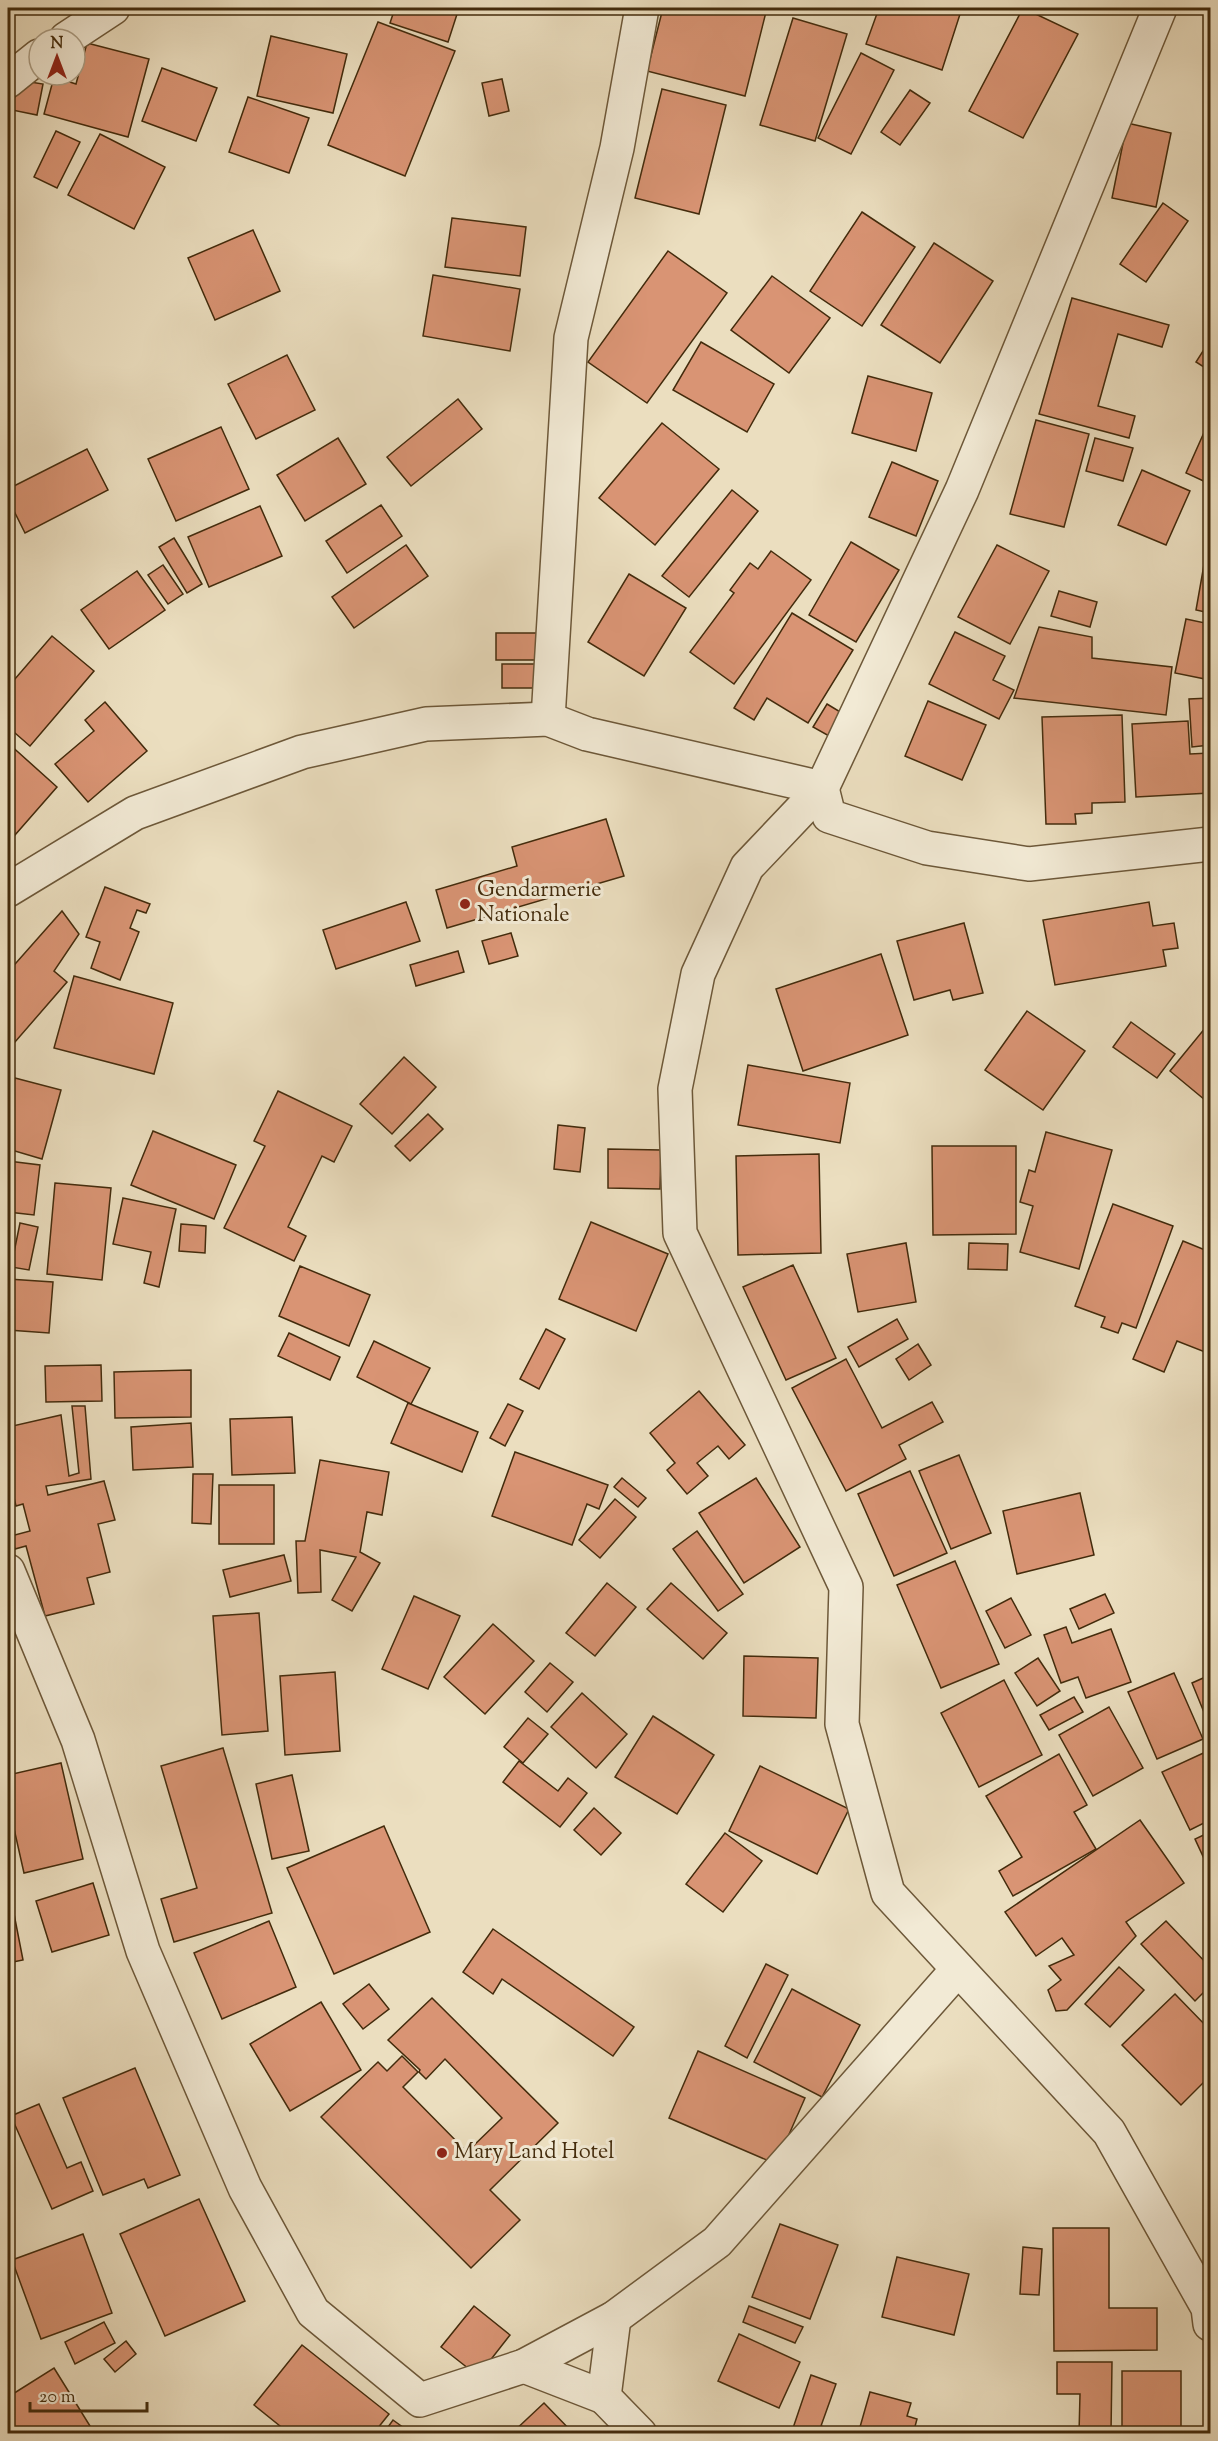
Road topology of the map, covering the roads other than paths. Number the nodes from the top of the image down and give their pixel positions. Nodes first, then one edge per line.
1 (113, 8) edge
2 (642, 8) edge
3 (1160, 8) edge
4 (84, 27) edge
5 (27, 66) edge
6 (8, 81) edge
7 (548, 719) junction
8 (822, 788) junction
9 (1210, 844) edge
10 (8, 890) edge
11 (8, 1571) edge
12 (958, 1969) junction
13 (614, 2318) junction
14 (1210, 2324) edge
15 (524, 2366) junction
16 (604, 2397) junction
17 (640, 2433) edge

1 - 4 street
2 - 7 street
3 - 8 street
5 - 6 street
7 - 8 street
7 - 10 street
8 - 9 street
8 - 12 street
11 - 15 street
12 - 13 street
12 - 14 street
13 - 15 street
13 - 16 street
15 - 16 street
16 - 17 street

